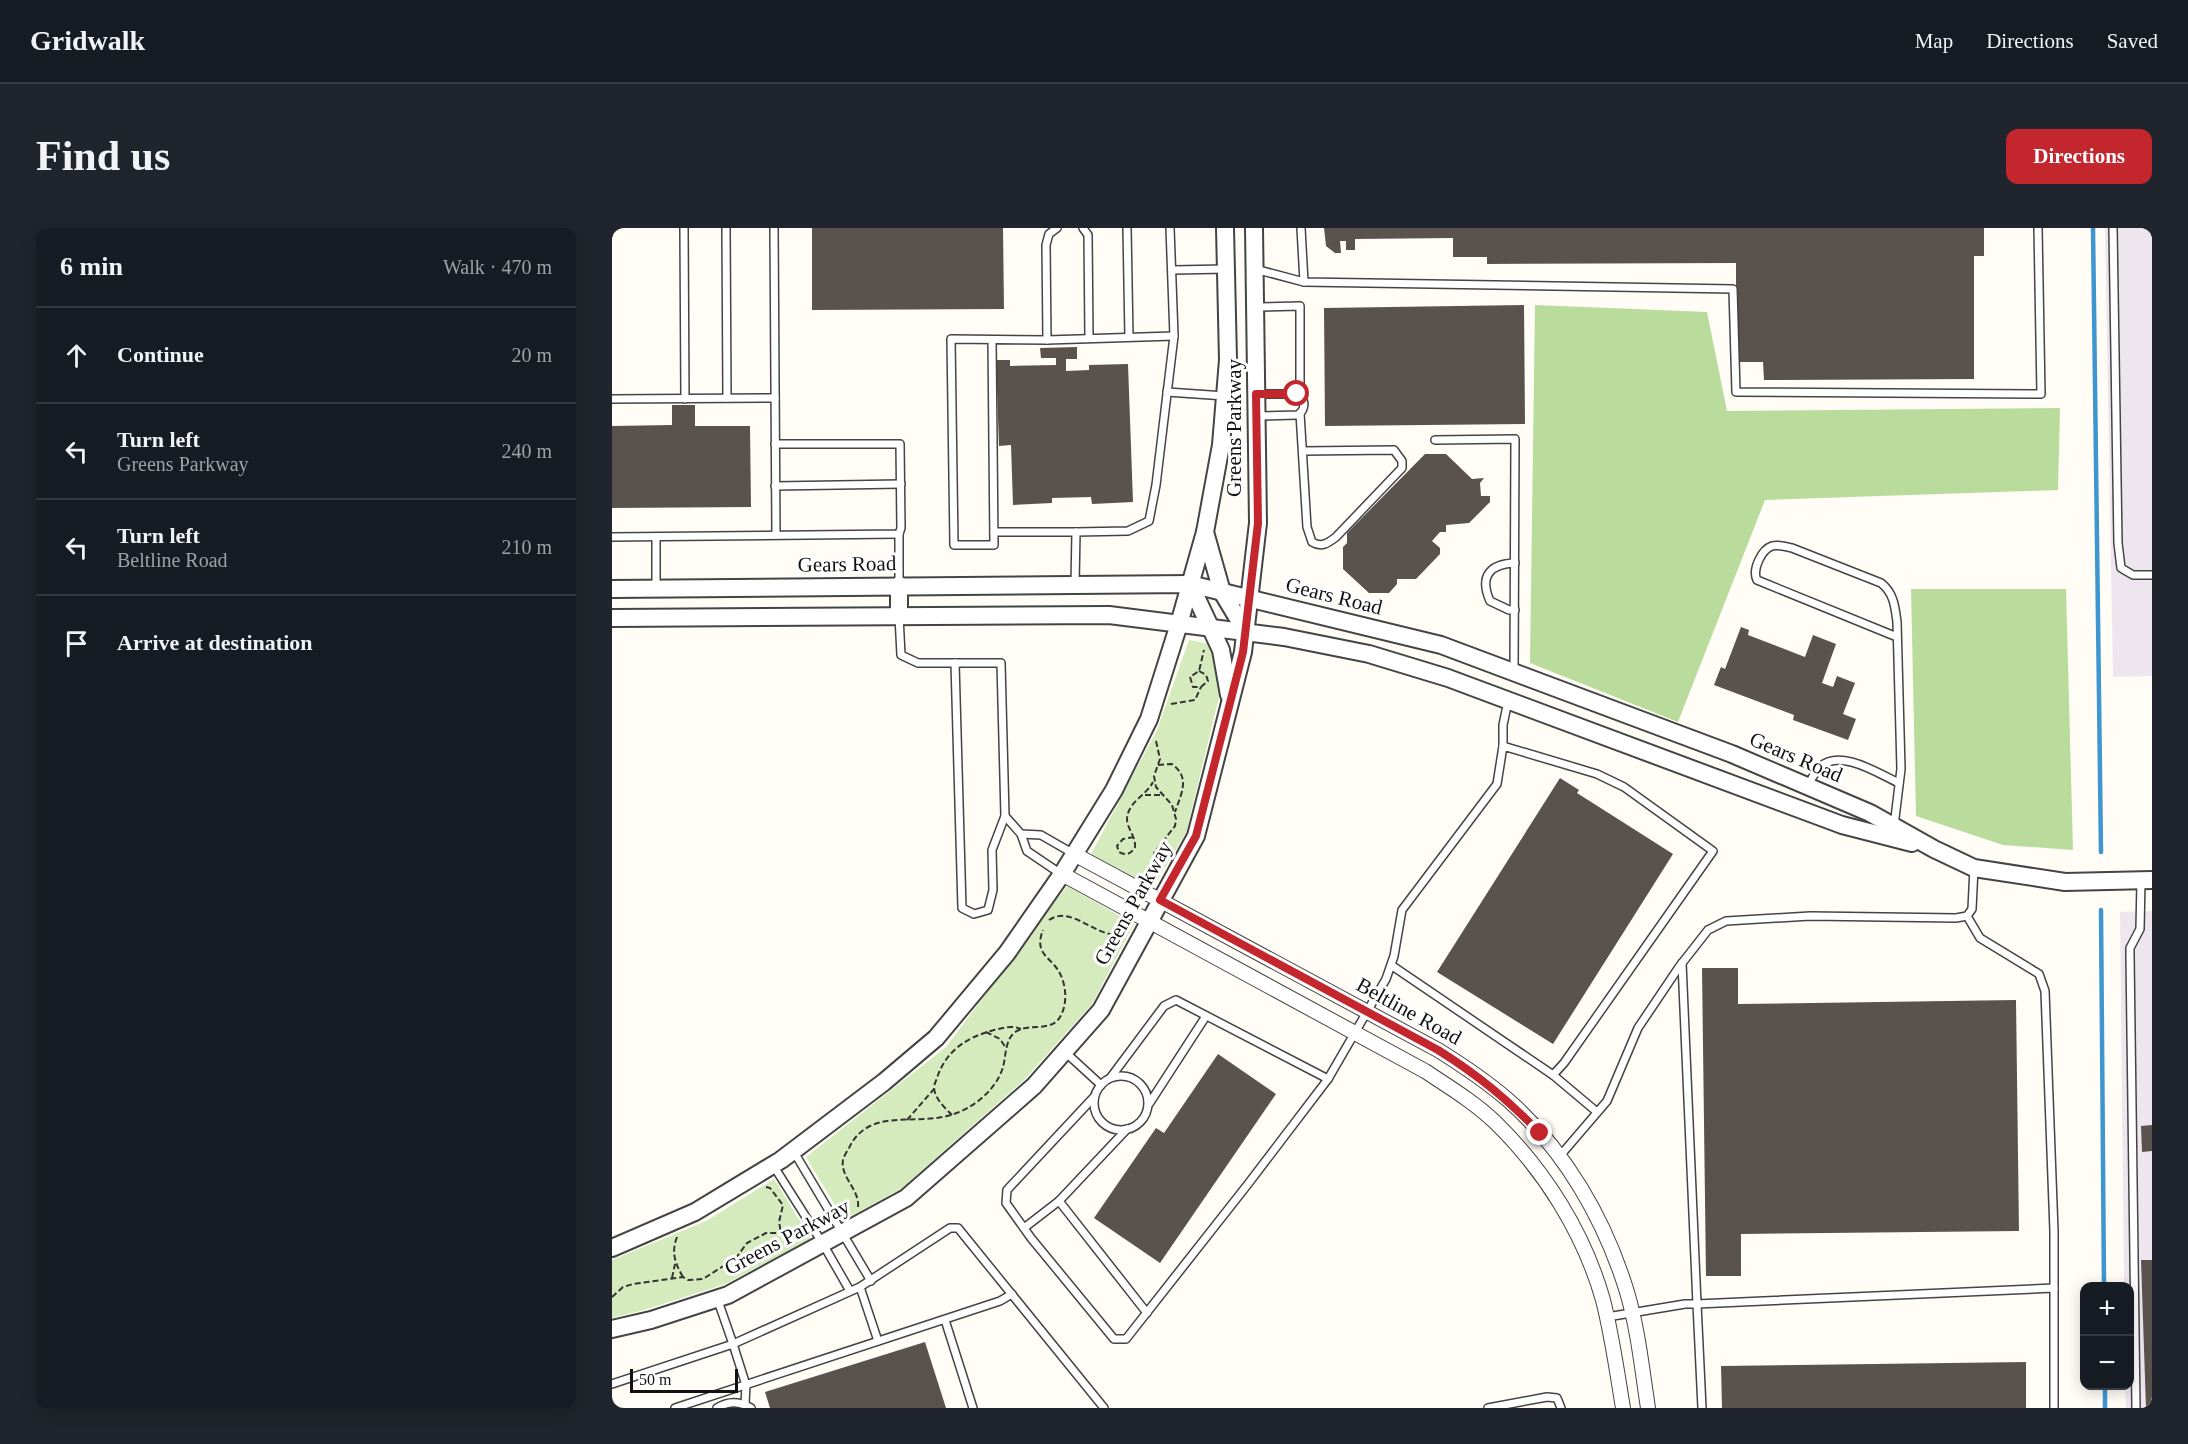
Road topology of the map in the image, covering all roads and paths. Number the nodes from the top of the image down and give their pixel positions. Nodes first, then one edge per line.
1 (684, 228) edge
2 (726, 228) edge
3 (774, 228) edge
4 (1057, 228) edge
5 (1083, 228) edge
6 (1127, 228) edge
7 (1170, 228) edge
8 (1226, 228) edge
9 (1254, 228) edge
10 (1301, 228) edge
11 (2038, 228) edge
12 (2113, 228) edge
13 (1227, 269) junction
14 (1255, 269) junction
15 (1173, 270) junction
16 (1304, 282) junction
17 (1253, 307) junction
18 (1174, 336) junction
19 (1129, 337) junction
20 (1089, 338) junction
21 (992, 340) junction
22 (1047, 340) junction
23 (1167, 392) junction
24 (1256, 394) junction
25 (1300, 395) junction
26 (1225, 396) junction
27 (727, 398) junction
28 (775, 398) junction
29 (612, 399) edge
30 (686, 399) junction
31 (1300, 413) junction
32 (1256, 416) junction
33 (1435, 440) dead end
34 (775, 444) junction
35 (1303, 451) junction
36 (901, 484) junction
37 (776, 486) junction
38 (1076, 531) junction
39 (1205, 531) junction
40 (994, 532) junction
41 (899, 534) junction
42 (776, 535) junction
43 (612, 537) edge
44 (656, 537) junction
45 (1515, 563) junction
46 (2152, 575) edge
47 (1075, 584) junction
48 (1190, 584) junction
49 (899, 585) junction
50 (612, 589) edge
51 (656, 589) junction
52 (1222, 592) junction
53 (1250, 599) junction
54 (1515, 610) junction
55 (899, 616) junction
56 (612, 618) edge
57 (657, 618) junction
58 (1179, 624) junction
59 (1246, 633) junction
60 (1208, 635) junction
61 (1897, 638) junction
62 (955, 663) junction
63 (1199, 671) junction
64 (1514, 674) junction
65 (1201, 687) junction
66 (1230, 701) junction
67 (1508, 701) junction
68 (1167, 705) dead end
69 (1155, 737) dead end
70 (1503, 746) junction
71 (1732, 754) junction
72 (1160, 759) junction
73 (1167, 763) junction
74 (1158, 765) junction
75 (1155, 779) junction
76 (1723, 779) junction
77 (1899, 783) junction
78 (1808, 786) junction
79 (1143, 795) junction
80 (1163, 795) junction
81 (1175, 812) junction
82 (1005, 816) junction
83 (1894, 826) junction
84 (1021, 834) junction
85 (1134, 837) junction
86 (1934, 849) junction
87 (1074, 854) junction
88 (1974, 868) junction
89 (1062, 874) junction
90 (1156, 878) dead end
91 (2146, 880) edge
92 (1160, 900) junction
93 (1967, 916) junction
94 (1148, 922) junction
95 (1130, 933) dead end
96 (1682, 963) junction
97 (1391, 965) junction
98 (1368, 1012) junction
99 (1206, 1016) junction
100 (1021, 1029) junction
101 (986, 1032) junction
102 (1355, 1034) junction
103 (1006, 1048) junction
104 (1064, 1051) junction
105 (1553, 1074) junction
106 (1111, 1077) junction
107 (1328, 1079) junction
108 (1101, 1084) junction
109 (934, 1089) junction
110 (1094, 1097) junction
111 (1149, 1104) junction
112 (1597, 1112) junction
113 (952, 1115) junction
114 (907, 1120) junction
115 (1127, 1129) junction
116 (793, 1151) junction
117 (1559, 1157) junction
118 (772, 1165) junction
119 (760, 1187) dead end
120 (1059, 1202) junction
121 (855, 1212) dead end
122 (1024, 1228) junction
123 (682, 1231) dead end
124 (781, 1233) junction
125 (843, 1233) junction
126 (800, 1242) dead end
127 (823, 1244) junction
128 (612, 1248) edge
129 (675, 1264) junction
130 (683, 1277) junction
131 (672, 1278) junction
132 (871, 1281) junction
133 (860, 1287) junction
134 (2054, 1288) junction
135 (850, 1291) junction
136 (1012, 1294) junction
137 (612, 1297) edge
138 (717, 1298) junction
139 (1697, 1304) junction
140 (1147, 1313) junction
141 (1631, 1313) junction
142 (1606, 1317) junction
143 (945, 1320) junction
144 (612, 1329) edge
145 (878, 1341) junction
146 (733, 1344) junction
147 (612, 1384) edge
148 (746, 1385) junction
149 (748, 1406) edge
150 (675, 1408) edge
151 (717, 1408) edge
152 (973, 1408) edge
153 (1104, 1408) edge
154 (1488, 1408) edge
155 (1561, 1408) edge
156 (1623, 1408) edge
157 (1648, 1408) edge
158 (1702, 1408) edge
159 (2055, 1408) edge
160 (2136, 1408) edge

1 - 30 lane
2 - 27 lane
3 - 28 lane
4 - 22 lane
5 - 20 lane
6 - 19 lane
7 - 15 lane
8 - 13 street, Greens Parkway
9 - 14 street, Greens Parkway
10 - 16 lane
11 - 16 lane
12 - 46 lane
13 - 14 street
13 - 15 lane
13 - 26 street, Greens Parkway
14 - 16 lane
14 - 17 street, Greens Parkway
15 - 18 lane
17 - 24 street, Greens Parkway
17 - 25 lane
18 - 19 lane
18 - 23 lane
19 - 20 lane
20 - 22 lane
21 - 22 lane
21 - 40 lane
21 - 40 lane
23 - 26 lane
23 - 38 lane
24 - 25 lane
24 - 32 street, Greens Parkway
25 - 31 lane
26 - 39 street, Greens Parkway
27 - 28 lane
27 - 30 lane
28 - 34 lane
29 - 30 lane
31 - 32 lane
31 - 35 lane
32 - 53 street, Greens Parkway
33 - 45 lane
34 - 36 lane
34 - 37 lane
35 - 35 lane
36 - 37 lane
36 - 41 lane
37 - 42 lane
38 - 40 lane
38 - 47 lane
39 - 48 street, Greens Parkway
39 - 52 street
41 - 42 lane
41 - 49 lane
42 - 44 lane
43 - 44 lane
44 - 51 lane
45 - 54 lane
45 - 54 lane
47 - 48 street, Gears Road
47 - 49 street, Gears Road
48 - 52 street, Gears Road
48 - 58 street, Greens Parkway
48 - 60 street
49 - 51 street, Gears Road
49 - 55 street
50 - 51 street, Gears Road
51 - 57 street
52 - 53 street, Gears Road
52 - 59 street
53 - 59 street, Greens Parkway
53 - 64 street, Gears Road
54 - 64 lane
55 - 57 street, Gears Road
55 - 58 street, Gears Road
55 - 62 lane
56 - 57 street, Gears Road
58 - 60 street, Gears Road
58 - 87 street, Greens Parkway
59 - 60 street, Gears Road
59 - 66 street, Greens Parkway
59 - 67 street, Gears Road
60 - 63 path
60 - 66 street
61 - 61 lane
61 - 77 lane
62 - 82 lane
62 - 82 lane
63 - 65 path
63 - 65 path
64 - 67 street
64 - 71 street, Gears Road
65 - 68 path
66 - 92 street, Greens Parkway
67 - 70 lane
67 - 76 street, Gears Road
69 - 72 path
70 - 97 lane
70 - 105 lane
71 - 76 street
71 - 78 street, Gears Road
72 - 73 path
72 - 74 path
73 - 74 path
73 - 81 path
74 - 75 path
75 - 79 path
75 - 80 path
76 - 86 street, Gears Road
77 - 78 lane
77 - 83 lane
78 - 83 street, Gears Road
79 - 80 path
79 - 85 path
80 - 81 path
81 - 90 path
82 - 84 lane
83 - 86 street, Gears Road
84 - 87 lane
84 - 89 lane
85 - 85 path
86 - 88 street, Gears Road
87 - 89 street, Greens Parkway
87 - 92 street, Beltline Road
88 - 91 street, Gears Road
88 - 93 lane
89 - 94 street
89 - 116 street, Greens Parkway
91 - 160 lane
92 - 94 street, Greens Parkway
92 - 98 street, Beltline Road
93 - 96 lane
93 - 134 lane
94 - 102 street
94 - 104 street, Greens Parkway
95 - 100 path
96 - 112 lane
96 - 139 lane
97 - 98 lane
97 - 105 lane
98 - 102 lane
98 - 117 street, Beltline Road
99 - 106 lane
99 - 107 lane
99 - 111 lane
100 - 101 path
100 - 103 path
101 - 103 path
101 - 109 path
102 - 107 lane
102 - 142 street
103 - 113 path
104 - 108 lane
104 - 125 street, Greens Parkway
105 - 112 lane
106 - 108 lane
106 - 111 lane
107 - 140 lane
108 - 110 lane
109 - 113 path
109 - 114 path
110 - 115 lane
110 - 122 lane
111 - 115 lane
112 - 117 lane
113 - 114 path
114 - 121 path
115 - 120 lane
116 - 118 street, Greens Parkway
116 - 125 lane
117 - 141 street, Beltline Road
118 - 127 lane
118 - 128 street, Greens Parkway
119 - 124 path
120 - 122 lane
120 - 140 lane
122 - 140 lane
123 - 129 path
124 - 126 path
124 - 130 path
125 - 127 street, Greens Parkway
125 - 132 lane
127 - 135 lane
127 - 138 street, Greens Parkway
129 - 130 path
129 - 131 path
130 - 131 path
131 - 137 path
132 - 133 lane
132 - 136 lane
133 - 135 lane
133 - 145 lane
134 - 139 lane
134 - 159 lane
135 - 146 lane
136 - 143 lane
136 - 153 lane
138 - 144 street, Greens Parkway
138 - 146 lane
139 - 141 lane
139 - 158 lane
141 - 142 lane
141 - 157 street, Beltline Road
142 - 156 street
143 - 145 lane
143 - 152 lane
145 - 148 lane
146 - 147 lane
146 - 148 lane
148 - 149 lane
148 - 150 lane
149 - 151 lane
154 - 155 lane

